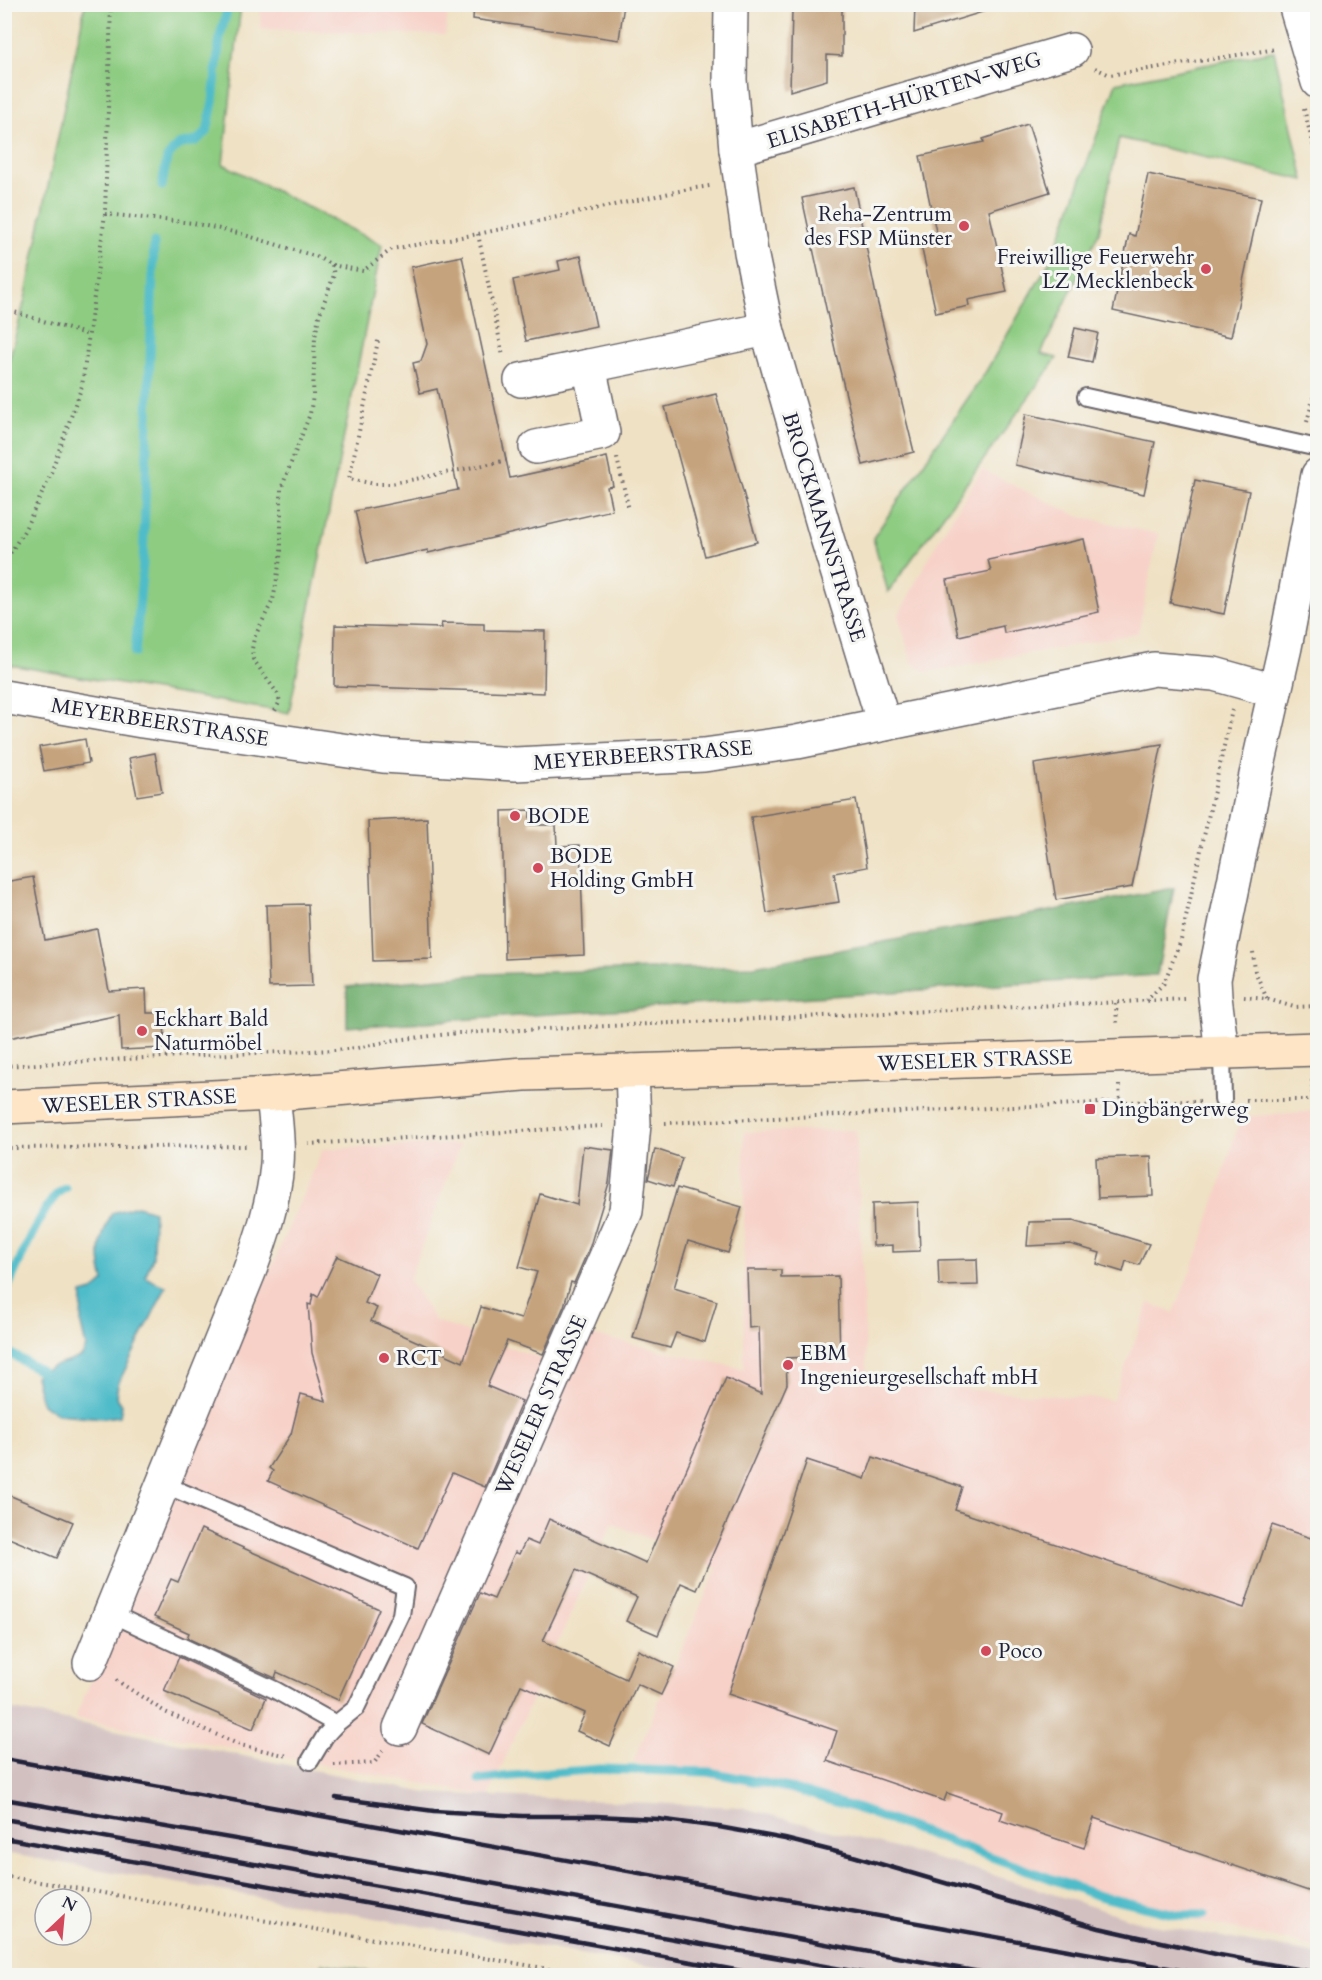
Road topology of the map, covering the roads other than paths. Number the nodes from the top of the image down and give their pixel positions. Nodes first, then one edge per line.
1 (731, 4) edge
2 (1295, 4) edge
3 (1072, 50) road end
4 (1317, 82) edge
5 (736, 149) junction
6 (767, 329) junction
7 (589, 366) junction
8 (521, 380) road end
9 (1086, 398) dead end
10 (536, 447) road end
11 (1317, 448) edge
12 (1317, 475) edge
13 (1275, 691) junction
14 (4, 697) edge
15 (884, 724) junction
16 (1317, 1049) edge
17 (1222, 1052) junction
18 (632, 1071) junction
19 (273, 1094) junction
20 (1223, 1100) road end
21 (4, 1107) edge
22 (163, 1484) junction
23 (110, 1613) junction
24 (90, 1663) road end
25 (336, 1724) junction
26 (400, 1728) road end
27 (310, 1761) road end

1 - 5 street, BROCKMANNSTRASSE
2 - 4 street
3 - 5 street, ELISABETH-HÜRTEN-WEG
5 - 6 street, BROCKMANNSTRASSE
6 - 7 street
6 - 15 street, BROCKMANNSTRASSE
7 - 8 street
7 - 10 street
9 - 11 lane
12 - 13 street
13 - 15 street, MEYERBEERSTRASSE
13 - 17 street
14 - 15 street, MEYERBEERSTRASSE
16 - 17 main road, WESELER STRASSE
17 - 18 main road, WESELER STRASSE
17 - 20 lane
18 - 19 main road, WESELER STRASSE
18 - 26 street, WESELER STRASSE
19 - 21 main road, WESELER STRASSE
19 - 22 street
22 - 23 street
22 - 25 lane
23 - 24 street
23 - 25 lane
25 - 27 lane

